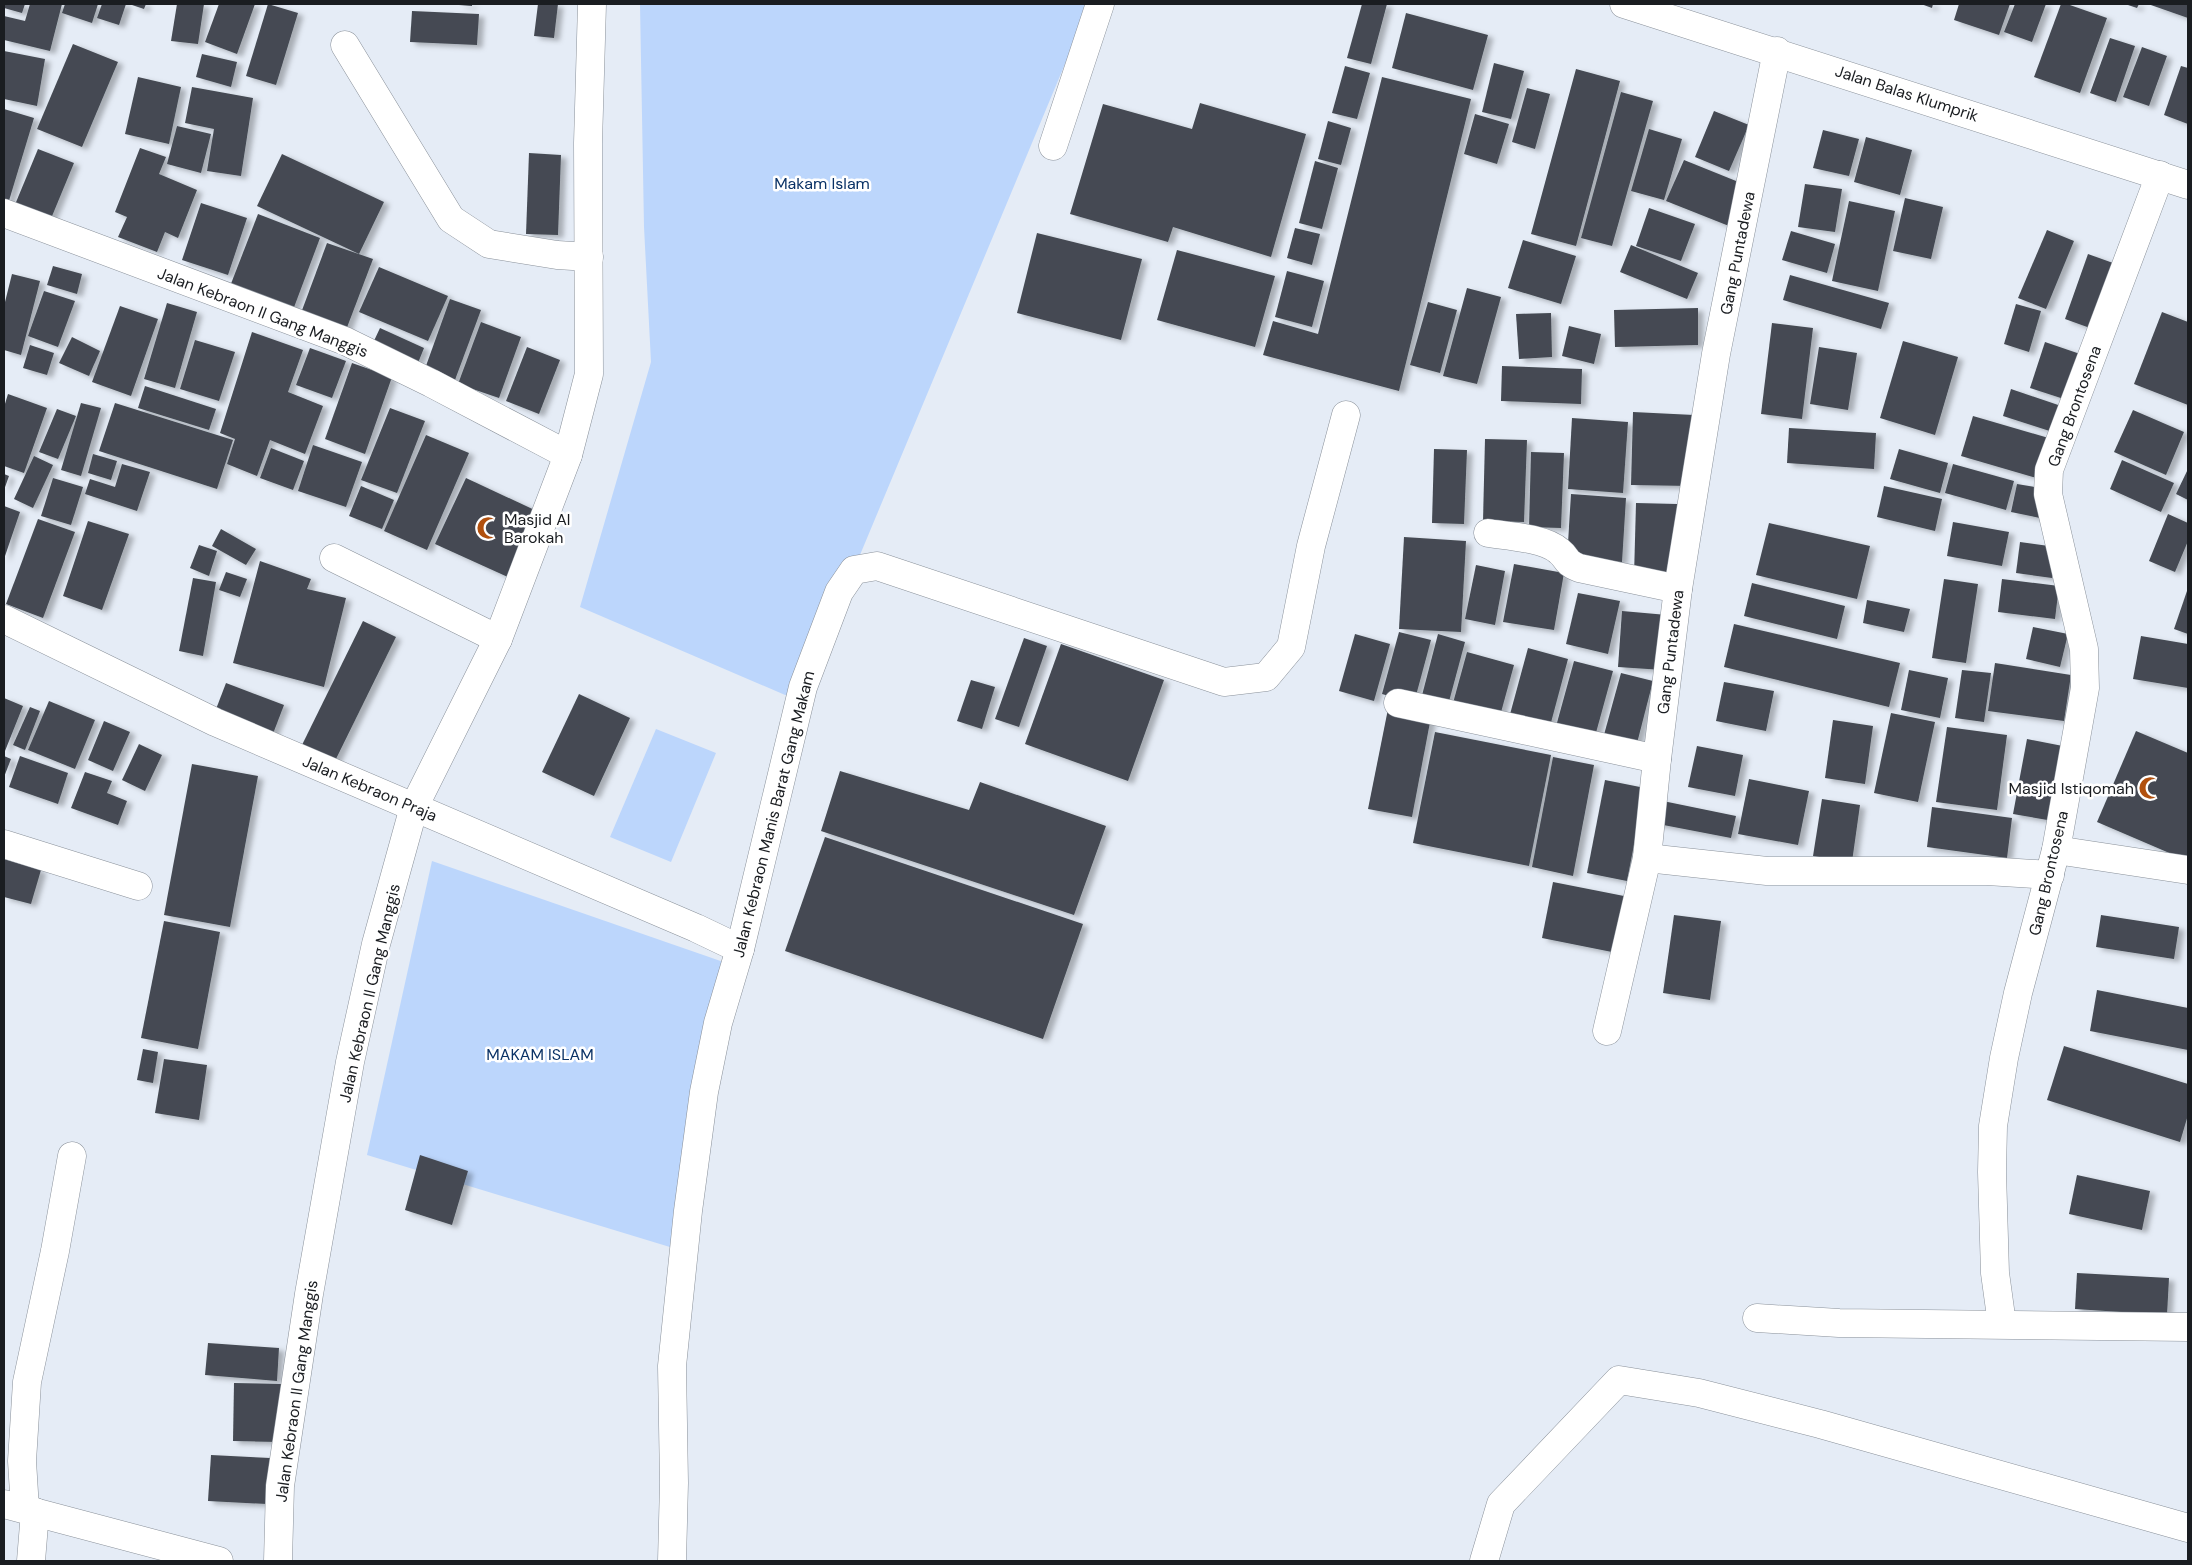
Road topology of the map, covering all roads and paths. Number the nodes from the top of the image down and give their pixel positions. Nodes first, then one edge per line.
1 (592, 4) edge
2 (1100, 4) edge
3 (1624, 4) edge
4 (345, 45) dead end
5 (1777, 51) junction
6 (1053, 146) dead end
7 (2160, 174) junction
8 (2188, 185) edge
9 (4, 213) edge
10 (589, 257) junction
11 (1346, 415) dead end
12 (568, 454) junction
13 (1488, 533) dead end
14 (334, 558) dead end
15 (1678, 590) junction
16 (4, 619) edge
17 (498, 639) junction
18 (1398, 703) dead end
19 (1657, 759) junction
20 (414, 807) junction
21 (4, 844) edge
22 (1647, 858) junction
23 (2053, 862) junction
24 (2188, 870) edge
25 (138, 886) dead end
26 (740, 949) junction
27 (1607, 1031) dead end
28 (72, 1156) dead end
29 (1756, 1318) dead end
30 (2002, 1324) junction
31 (2188, 1327) edge
32 (21, 1508) edge
33 (2188, 1528) edge
34 (31, 1561) edge
35 (219, 1561) edge
36 (278, 1561) edge
37 (672, 1561) edge
38 (1484, 1561) edge

1 - 10 street, Jalan Kebraon II Gang Manggis
2 - 6 street
3 - 5 street, Jalan Balas Klumprik
4 - 10 street
5 - 7 street, Jalan Balas Klumprik
5 - 15 street, Gang Puntadewa
7 - 8 street, Jalan Balas Klumprik
7 - 23 street, Gang Brontosena
9 - 12 street, Jalan Kebraon II Gang Manggis
10 - 12 street, Jalan Kebraon II Gang Manggis
11 - 26 street, Jalan Kebraon Manis Barat Gang Makam
12 - 17 street, Jalan Kebraon II Gang Manggis
13 - 15 street
14 - 17 street
15 - 19 street, Gang Puntadewa
16 - 20 street, Jalan Kebraon Praja
17 - 20 street, Jalan Kebraon II Gang Manggis
18 - 19 street
19 - 22 street, Gang Puntadewa
20 - 26 street, Jalan Kebraon Praja
20 - 36 street, Jalan Kebraon II Gang Manggis
21 - 25 street
22 - 23 street
22 - 27 street, Gang Puntadewa
23 - 24 street
23 - 30 street, Gang Brontosena
26 - 37 street, Jalan Kebraon Manis Barat Gang Makam
28 - 32 street
29 - 30 street
30 - 31 street
32 - 34 street
32 - 35 street
33 - 38 street

